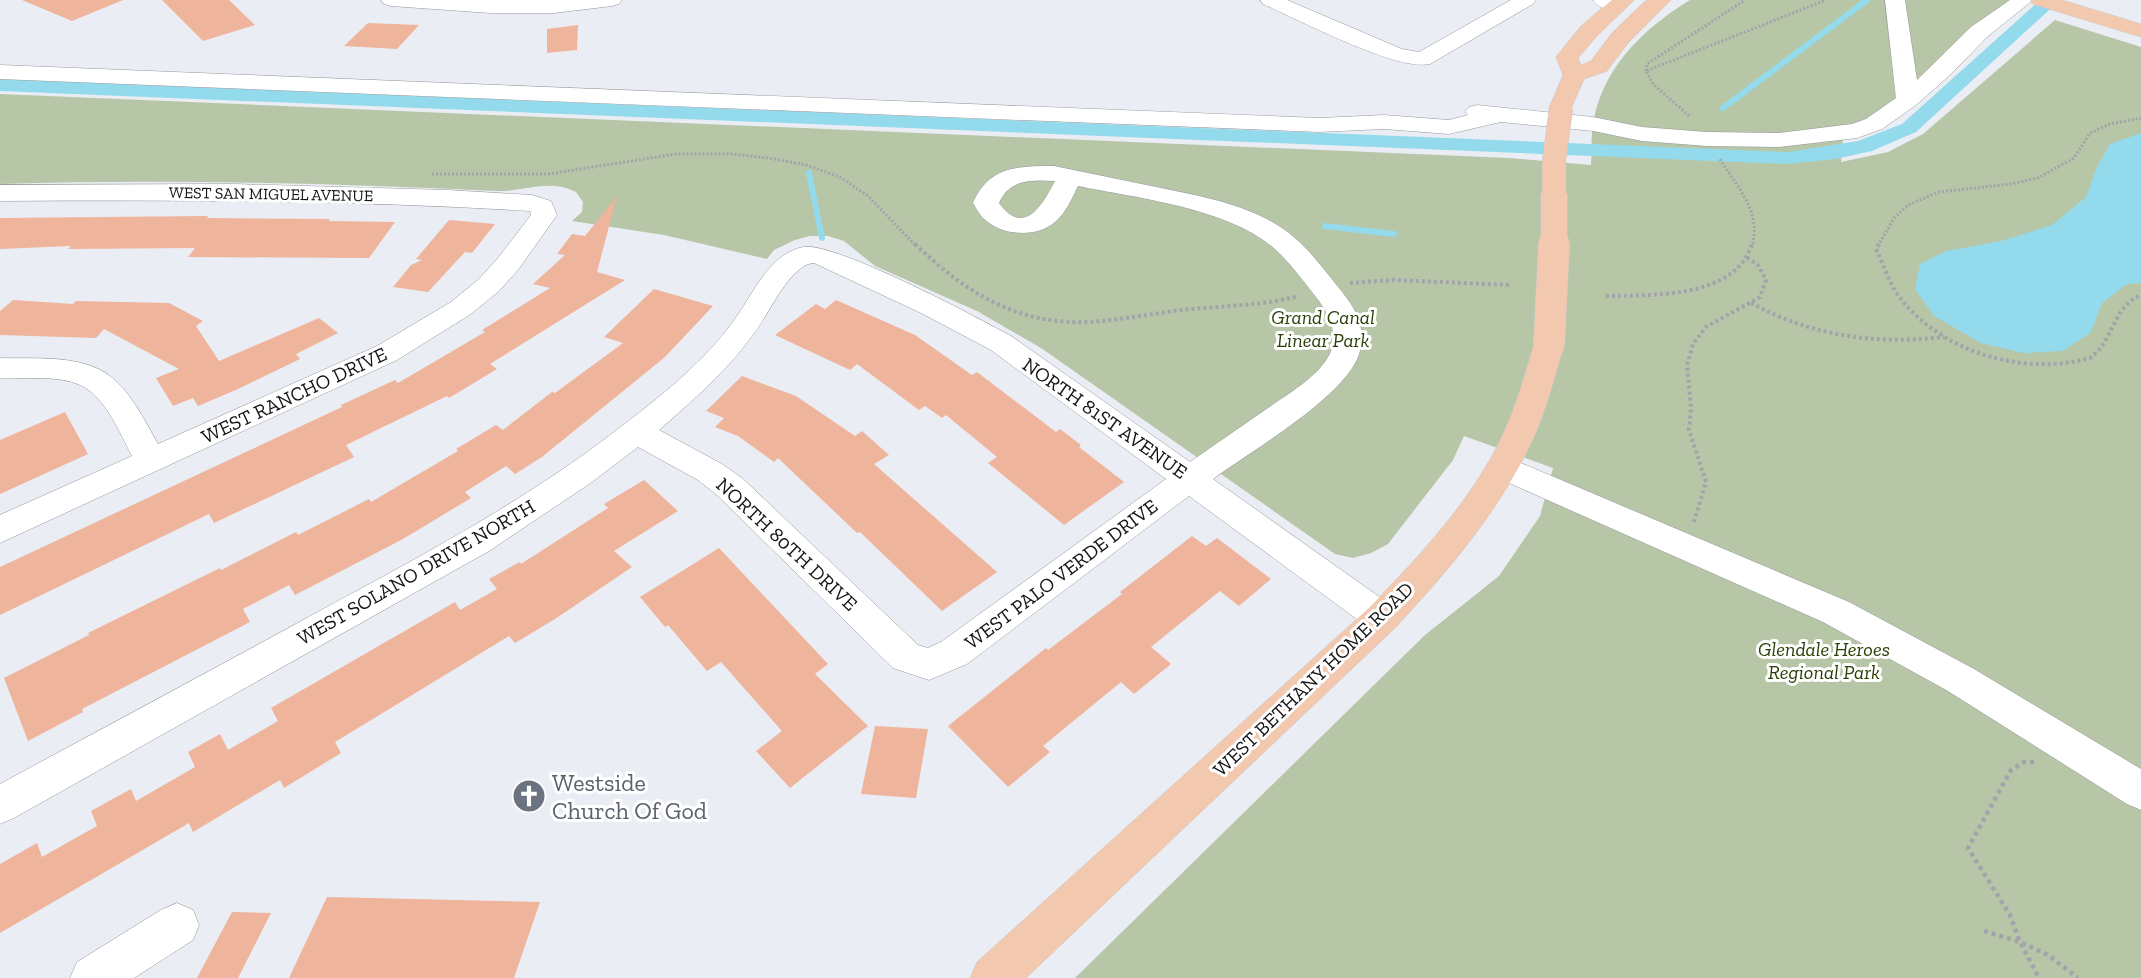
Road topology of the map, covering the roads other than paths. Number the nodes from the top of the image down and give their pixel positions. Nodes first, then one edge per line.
1 (391, 0) edge
2 (612, 0) edge
3 (1270, 0) edge
4 (1526, 0) edge
5 (1661, 0) edge
6 (1895, 0) edge
7 (2023, 0) edge
8 (2040, 0) edge
9 (1614, 2) edge
10 (2141, 31) edge
11 (0, 72) edge
12 (1574, 75) junction
13 (1908, 100) junction
14 (1070, 176) dead end
15 (0, 193) edge
16 (542, 206) joint
17 (808, 254) joint
18 (0, 368) edge
19 (636, 432) junction
20 (151, 461) junction
21 (1502, 467) junction
22 (1191, 478) junction
23 (0, 530) edge
24 (1382, 618) junction
25 (929, 664) joint
26 (2141, 791) edge
27 (0, 805) edge
28 (177, 925) dead end
29 (93, 978) edge
30 (993, 978) edge

1 - 2 street
3 - 4 street
5 - 12 main road
6 - 13 street
7 - 13 street
8 - 10 main road
9 - 12 main road, WEST BETHANY HOME ROAD
11 - 13 street
12 - 21 main road, WEST BETHANY HOME ROAD, bridge
14 - 22 street, WEST PALO VERDE DRIVE
15 - 16 street, WEST SAN MIGUEL AVENUE
16 - 20 street, WEST RANCHO DRIVE
17 - 19 street, WEST SOLANO DRIVE NORTH
17 - 22 street, NORTH 81ST AVENUE
18 - 20 street
19 - 25 street, NORTH 80TH DRIVE
19 - 27 street, WEST SOLANO DRIVE NORTH
20 - 23 street, WEST RANCHO DRIVE
21 - 24 main road, WEST BETHANY HOME ROAD
21 - 26 street
22 - 24 street, NORTH 81ST AVENUE
22 - 25 street, WEST PALO VERDE DRIVE
24 - 30 main road, WEST BETHANY HOME ROAD
28 - 29 street

